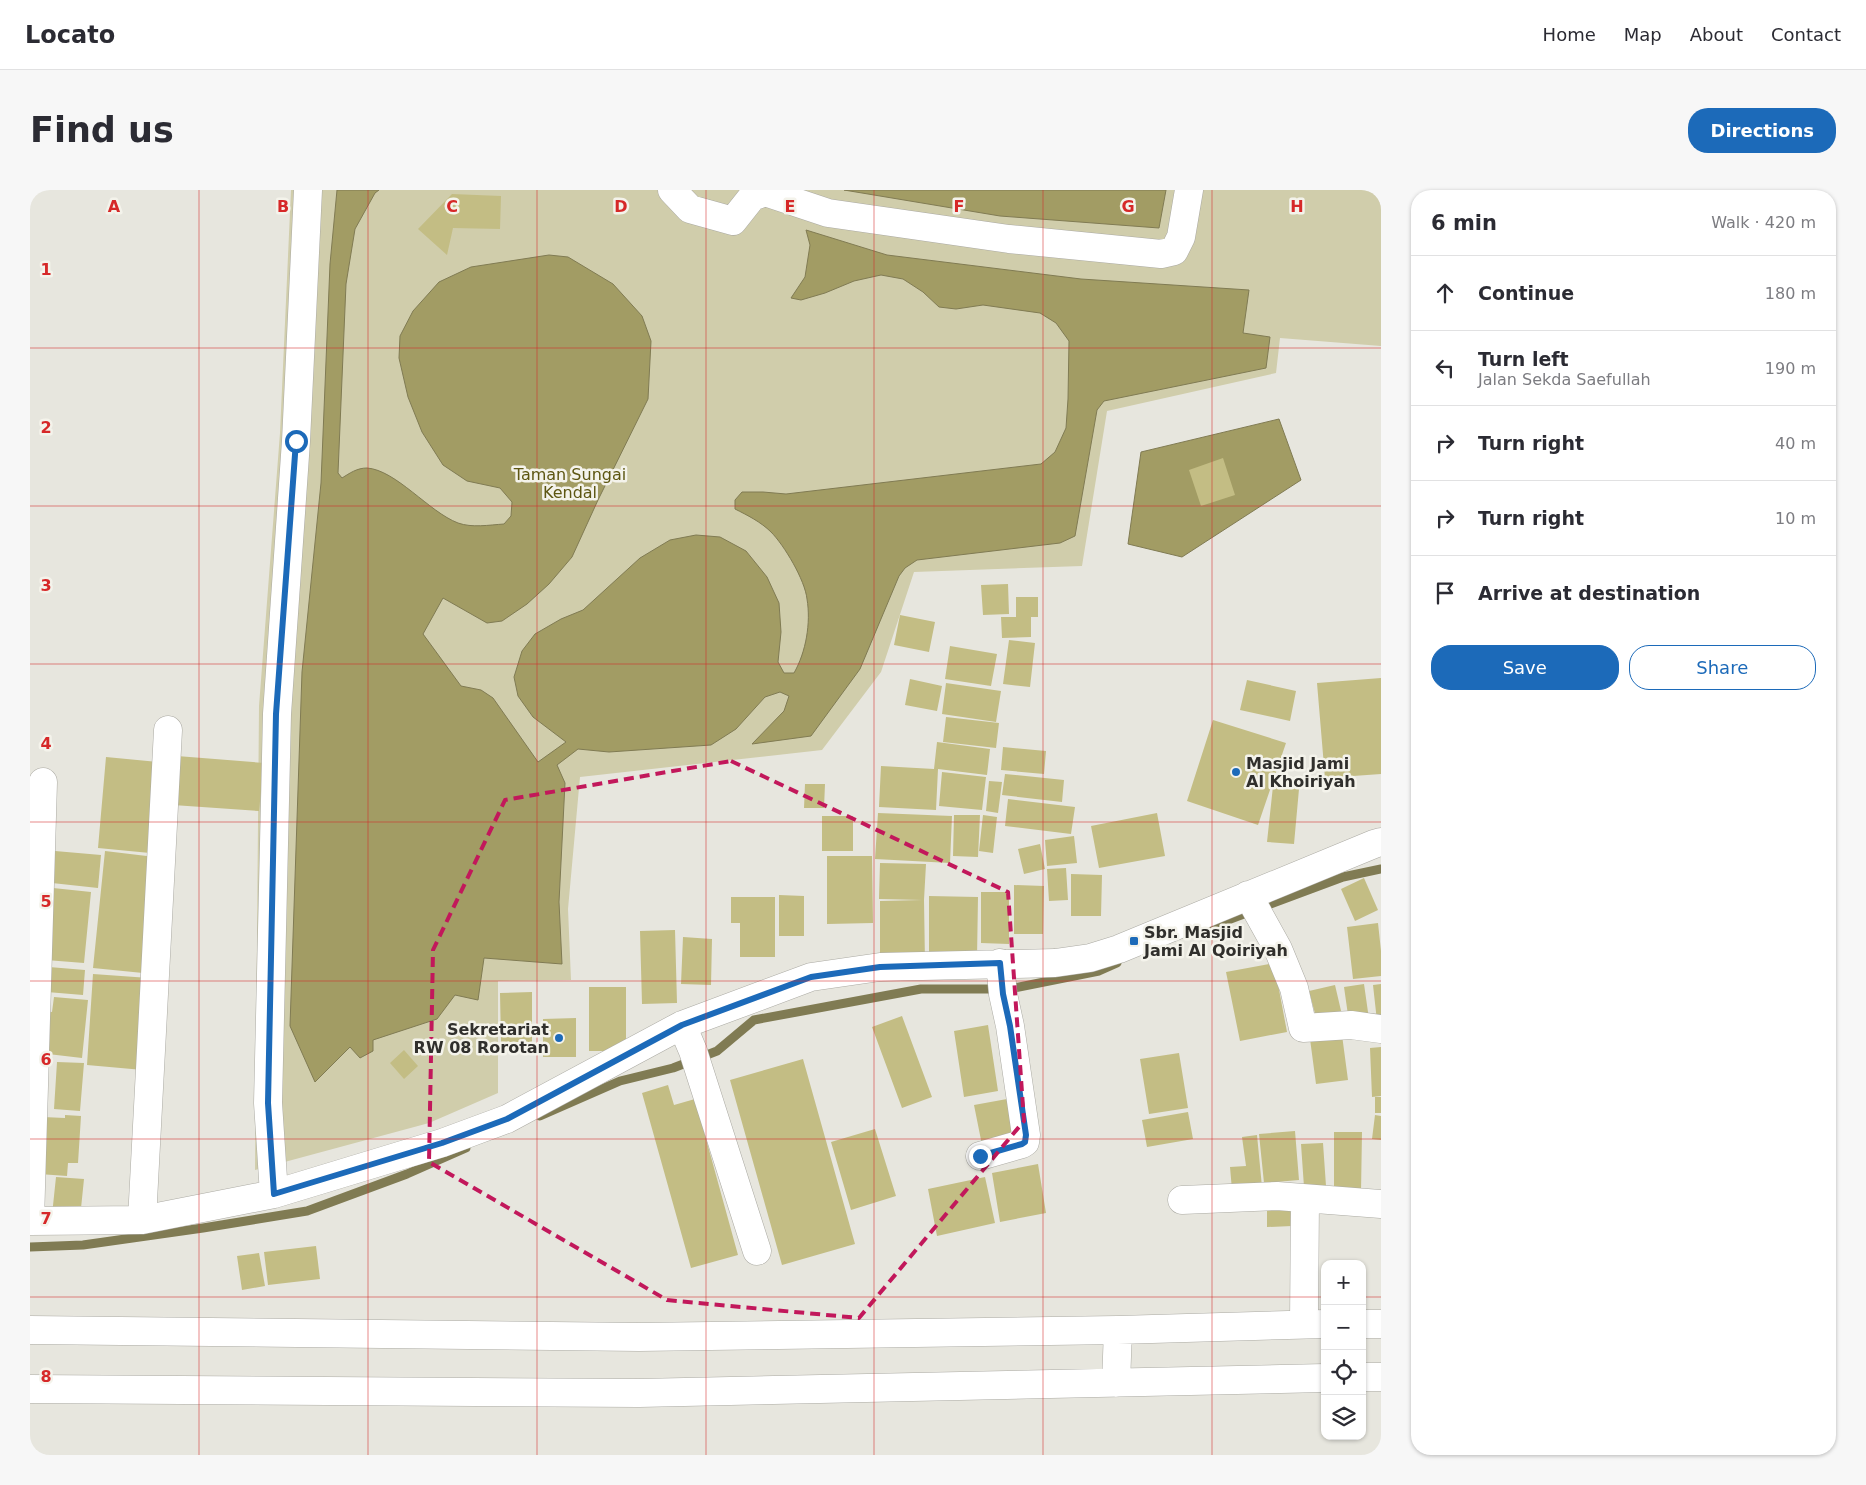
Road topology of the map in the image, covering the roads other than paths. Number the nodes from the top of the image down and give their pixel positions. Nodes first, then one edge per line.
1 (308, 190) edge
2 (672, 190) edge
3 (1189, 190) edge
4 (168, 730) dead end
5 (43, 782) dead end
6 (1381, 842) edge
7 (1253, 905) junction
8 (1001, 977) junction
9 (682, 1025) junction
10 (1381, 1029) edge
11 (32, 1095) edge
12 (980, 1156) dead end
13 (274, 1194) junction
14 (1304, 1198) junction
15 (1182, 1200) dead end
16 (1381, 1204) edge
17 (142, 1220) junction
18 (30, 1221) edge
19 (757, 1251) dead end
20 (1314, 1324) edge
21 (1366, 1324) edge
22 (1381, 1324) edge
23 (30, 1330) edge
24 (1118, 1330) junction
25 (1381, 1377) edge
26 (1321, 1378) edge
27 (1366, 1378) edge
28 (1116, 1383) junction
29 (30, 1389) edge

1 - 13 street
2 - 3 street
4 - 17 street
5 - 11 street
6 - 7 street
7 - 8 street
7 - 10 street
8 - 9 street
8 - 12 street
9 - 13 street
9 - 19 street
11 - 18 street
13 - 17 street
14 - 15 street
14 - 16 street
14 - 20 street
17 - 18 street
20 - 24 street
21 - 22 street
23 - 24 street
24 - 28 street
25 - 27 street
26 - 28 street
28 - 29 street

